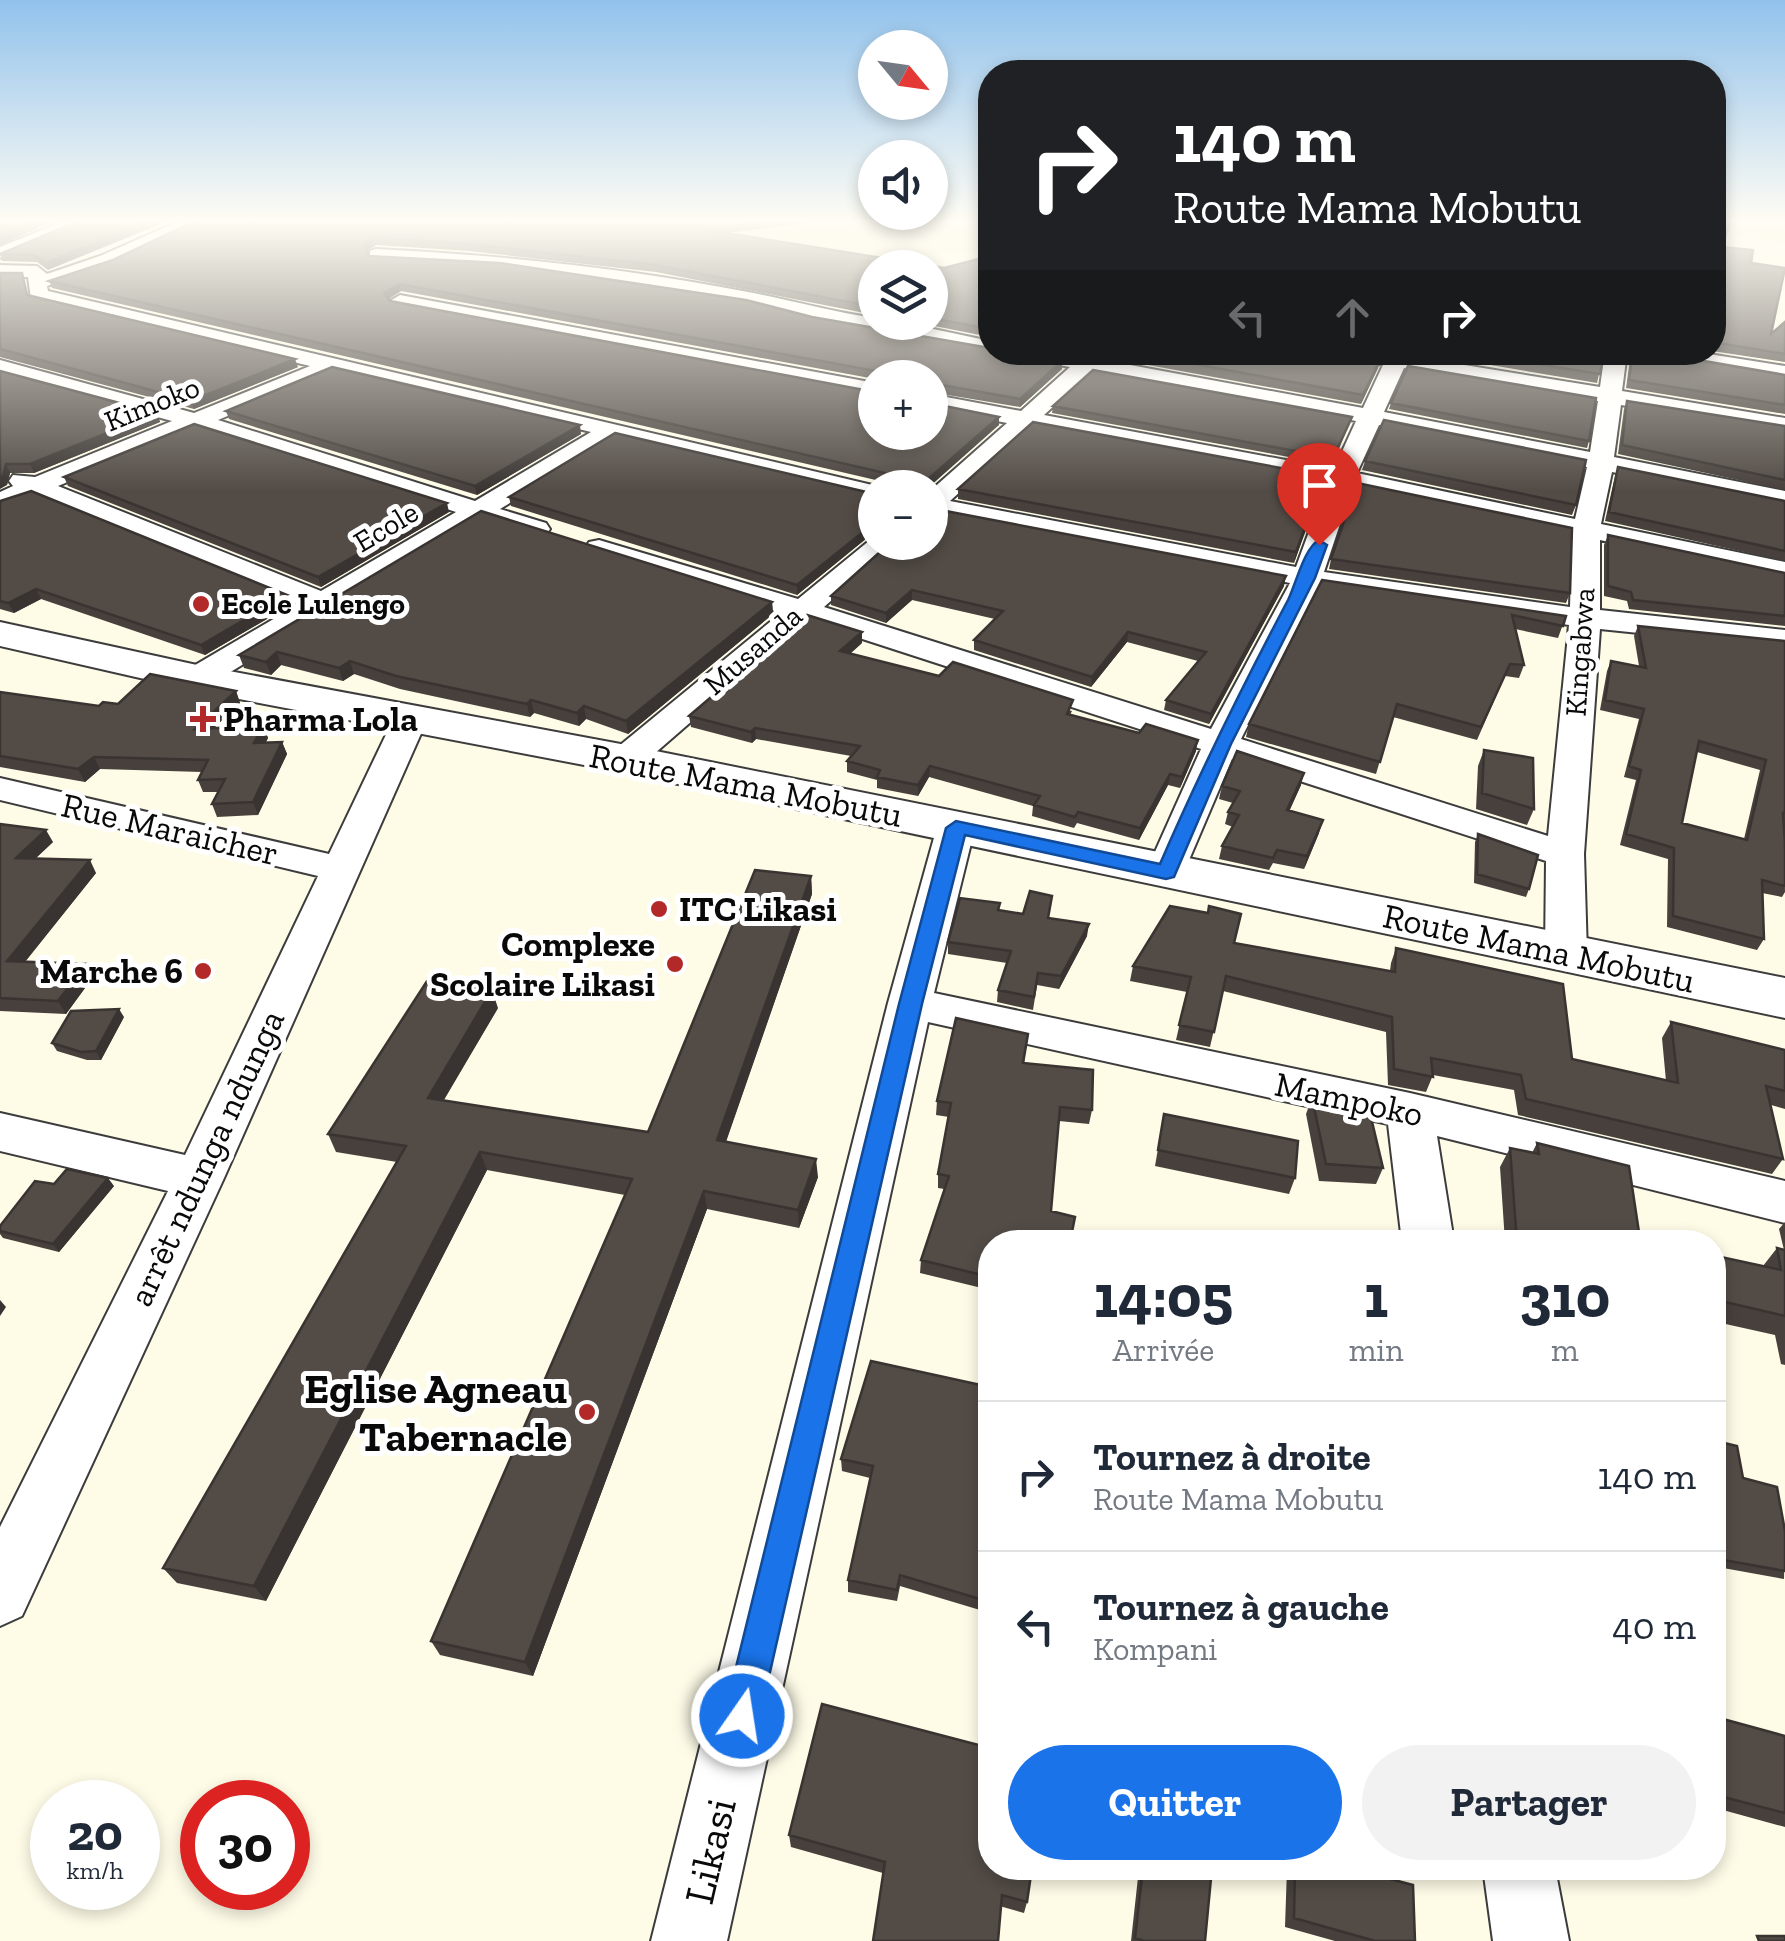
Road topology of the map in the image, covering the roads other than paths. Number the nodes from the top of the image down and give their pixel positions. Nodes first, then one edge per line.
1 (98, 310) edge
2 (446, 310) edge
3 (792, 310) edge
4 (978, 344) edge
5 (1726, 364) edge
6 (1086, 365) edge
7 (1122, 365) edge
8 (1394, 365) edge
9 (1440, 365) edge
10 (1615, 365) edge
11 (328, 366) junction
12 (0, 367) edge
13 (1785, 373) edge
14 (858, 387) edge
15 (1612, 398) junction
16 (948, 403) edge
17 (1370, 416) junction
18 (1023, 418) junction
19 (198, 422) junction
20 (1785, 425) edge
21 (609, 432) junction
22 (1601, 463) junction
23 (0, 472) edge
24 (1342, 478) junction
25 (36, 486) junction
26 (858, 488) edge
27 (948, 488) edge
28 (1785, 500) edge
29 (0, 501) edge
30 (948, 508) edge
31 (476, 510) junction
32 (1586, 530) junction
33 (861, 560) edge
34 (1785, 571) edge
35 (1307, 578) junction
36 (323, 603) junction
37 (800, 609) junction
38 (1585, 618) junction
39 (0, 634) edge
40 (1785, 639) edge
41 (197, 678) junction
42 (410, 720) junction
43 (1222, 744) junction
44 (626, 759) junction
45 (0, 790) edge
46 (956, 828) junction
47 (1565, 854) junction
48 (339, 869) junction
49 (1166, 872) junction
50 (1566, 954) junction
51 (1785, 998) edge
52 (910, 1004) junction
53 (1410, 1112) junction
54 (0, 1132) edge
55 (199, 1178) junction
56 (1785, 1202) edge
57 (1426, 1230) edge
58 (0, 1594) edge
59 (1521, 1880) edge
60 (689, 1941) edge
61 (1530, 1941) edge

1 - 11 street
2 - 14 street
3 - 4 street
5 - 13 street
6 - 18 street
7 - 17 street
8 - 17 street
9 - 15 street
10 - 15 street, Kingabwa
11 - 19 street, Kimoko
11 - 21 street
12 - 19 street
15 - 20 street
15 - 22 street, Kingabwa
16 - 18 street
17 - 22 street
17 - 24 street
18 - 24 street
18 - 27 street
19 - 25 street, Kimoko
19 - 31 street
21 - 26 street
21 - 31 street, Ecole
22 - 28 street
22 - 32 street, Kingabwa
23 - 25 street
24 - 32 street
24 - 35 street
25 - 29 street, Kimoko
25 - 36 street
30 - 35 street
31 - 36 street, Ecole
31 - 37 street
32 - 34 street
32 - 38 street, Kingabwa
33 - 37 street, Musanda
35 - 38 street
35 - 43 street
36 - 41 street, Ecole
37 - 43 street
37 - 44 street, Musanda
38 - 40 street
38 - 47 street, Kingabwa
39 - 41 street, Route Mama Mobutu
41 - 42 street, Route Mama Mobutu
42 - 44 street, Route Mama Mobutu
42 - 48 street, arrêt ndunga ndunga
43 - 47 street
43 - 49 street
44 - 46 street, Route Mama Mobutu
45 - 48 street, Rue Maraicher
46 - 49 street, Route Mama Mobutu
46 - 52 street, Likasi
47 - 50 street, Kingabwa
48 - 55 street, arrêt ndunga ndunga
49 - 50 street, Route Mama Mobutu
50 - 51 street, Route Mama Mobutu
52 - 53 street, Mampoko
52 - 60 street, Likasi
53 - 56 street, Mampoko
53 - 57 street
54 - 55 street
55 - 58 street, arrêt ndunga ndunga
59 - 61 street

